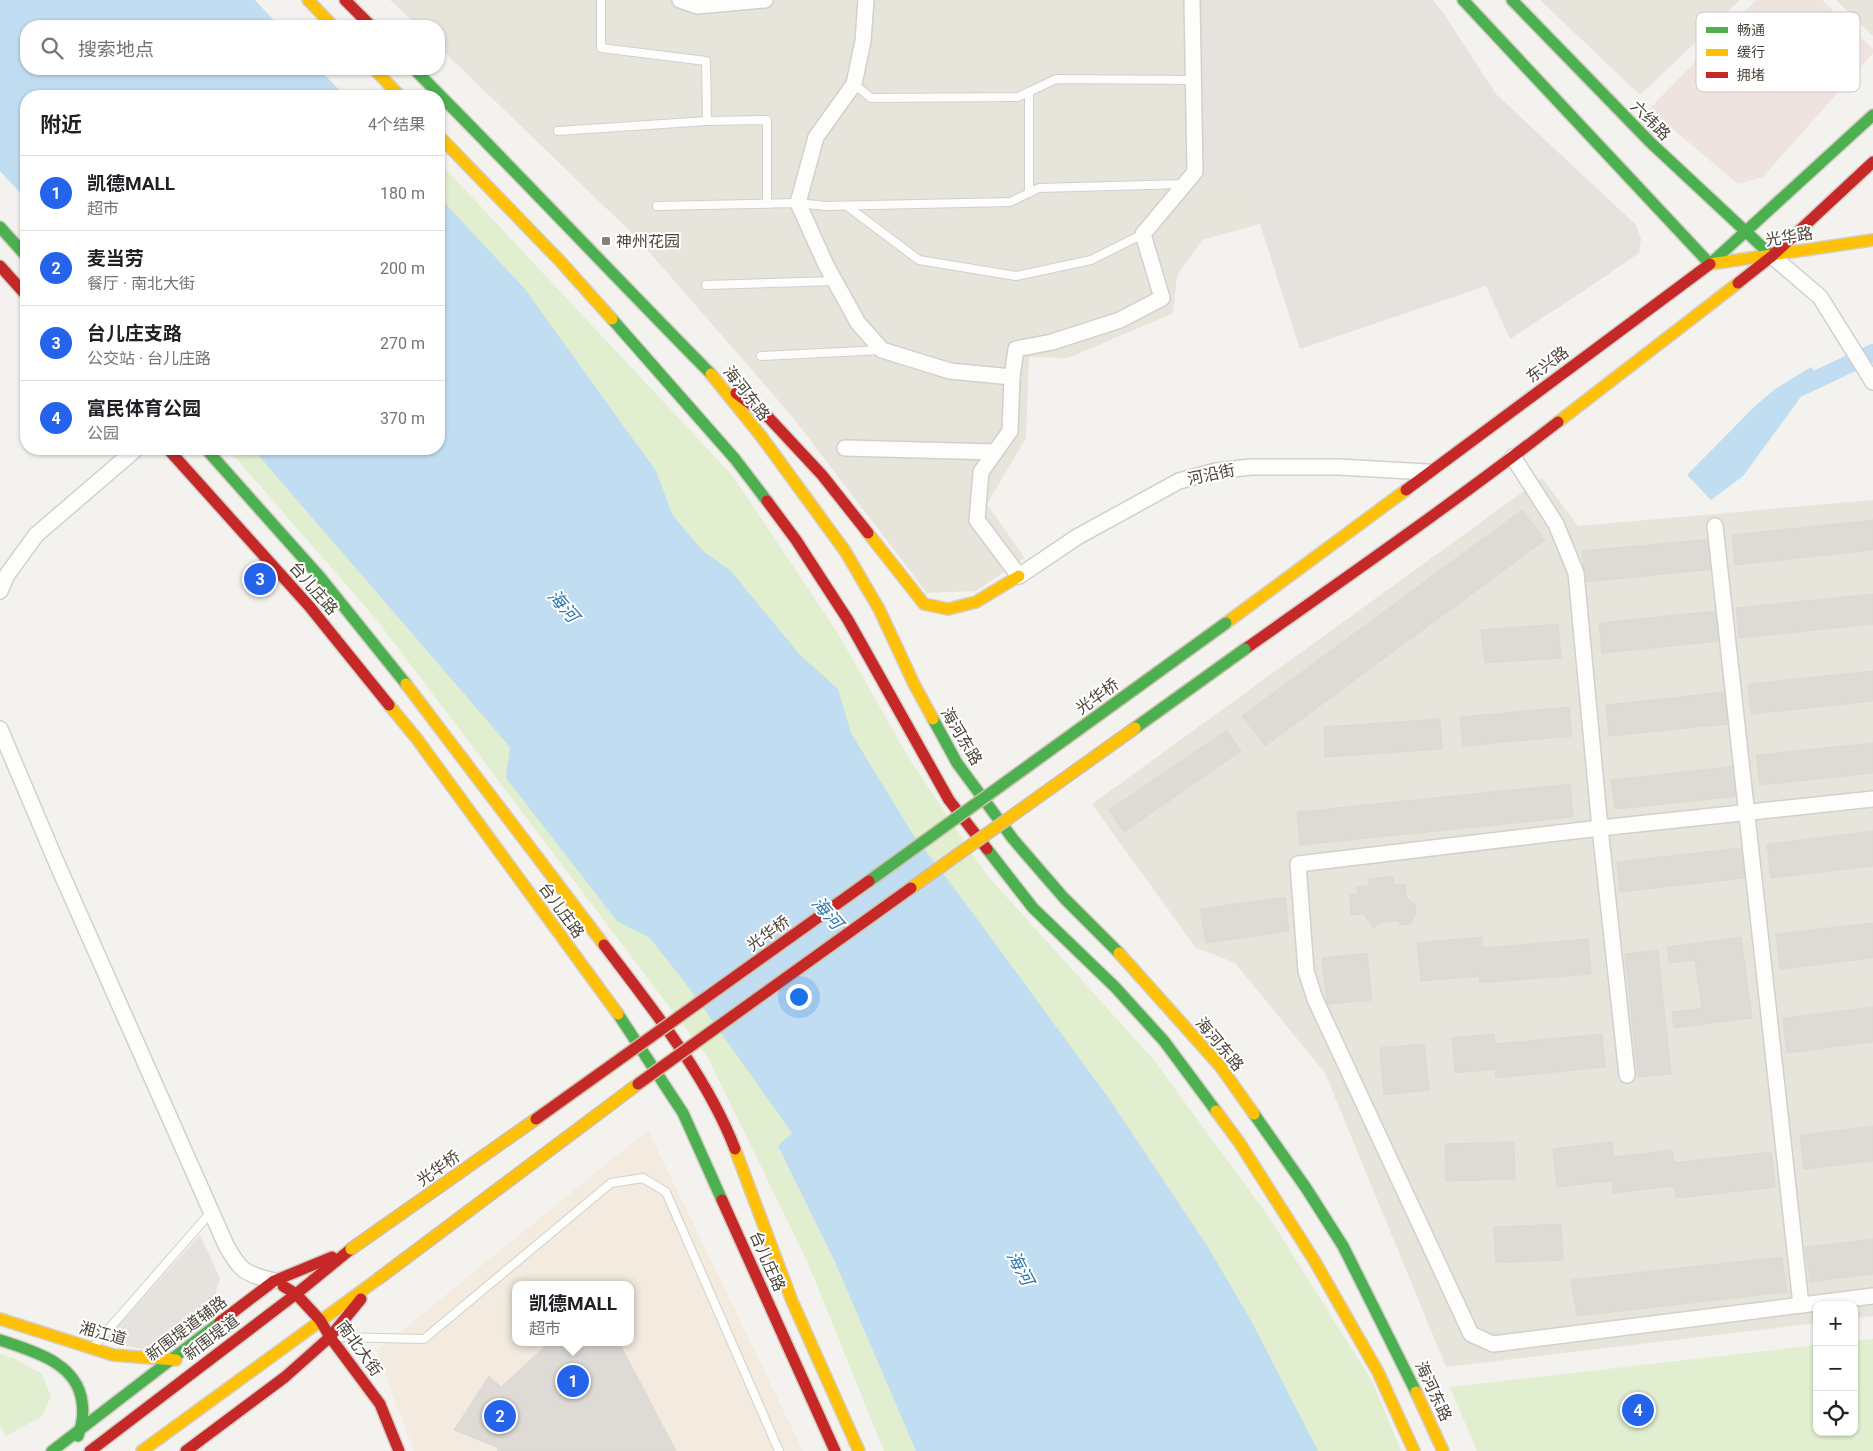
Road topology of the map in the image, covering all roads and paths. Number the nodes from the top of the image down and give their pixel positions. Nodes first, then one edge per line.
1 (308, 0) edge
2 (345, 0) edge
3 (601, 0) edge
4 (680, 0) edge
5 (765, 0) edge
6 (866, 0) edge
7 (1192, 0) edge
8 (1512, 0) edge
9 (1470, 2) edge
10 (327, 20) edge
11 (365, 20) edge
12 (380, 75) edge
13 (420, 75) edge
14 (1193, 80) junction
15 (854, 84) junction
16 (394, 90) edge
17 (435, 90) edge
18 (1029, 92) junction
19 (445, 100) edge
20 (1873, 115) edge
21 (707, 120) junction
22 (558, 131) dead end
23 (445, 142) edge
24 (1873, 162) edge
25 (1184, 184) junction
26 (1029, 193) junction
27 (798, 203) junction
28 (767, 204) junction
29 (657, 206) dead end
30 (848, 206) junction
31 (0, 227) edge
32 (1745, 232) junction
33 (1143, 234) junction
34 (1873, 240) edge
35 (20, 249) edge
36 (1772, 256) junction
37 (1710, 264) junction
38 (0, 266) edge
39 (835, 281) junction
40 (706, 285) dead end
41 (20, 288) edge
42 (882, 350) junction
43 (761, 356) dead end
44 (713, 376) junction
45 (1012, 377) junction
46 (1873, 382) edge
47 (845, 448) dead end
48 (995, 452) junction
49 (129, 455) edge
50 (173, 455) edge
51 (211, 455) edge
52 (1513, 457) junction
53 (1428, 472) junction
54 (1715, 526) dead end
55 (1019, 576) junction
56 (3, 577) edge
57 (0, 591) edge
58 (1226, 622) joint
59 (0, 729) edge
60 (1873, 799) edge
61 (1746, 812) junction
62 (1600, 828) junction
63 (1627, 1074) dead end
64 (211, 1212) junction
65 (351, 1249) junction
66 (378, 1279) junction
67 (274, 1281) junction
68 (296, 1294) junction
69 (1873, 1296) edge
70 (1801, 1305) junction
71 (0, 1318) edge
72 (320, 1320) junction
73 (330, 1337) junction
74 (0, 1340) edge
75 (228, 1344) junction
76 (92, 1348) junction
77 (170, 1360) junction
78 (81, 1429) junction
79 (52, 1451) edge
80 (72, 1451) edge
81 (90, 1451) edge
82 (142, 1451) edge
83 (186, 1451) edge
84 (398, 1451) edge
85 (780, 1451) edge
86 (835, 1451) edge
87 (859, 1451) edge
88 (1414, 1451) edge
89 (1443, 1451) edge

1 - 10 main road
2 - 11 main road
3 - 21 lane
4 - 5 street
6 - 15 street
7 - 14 street
8 - 32 main road, 六纬路
9 - 37 main road
12 - 16 main road
13 - 17 main road, 海河东路
14 - 18 lane
14 - 25 street
15 - 18 lane
15 - 27 street
18 - 26 lane
19 - 44 main road, 海河东路
20 - 32 main road, 东兴路
21 - 22 lane
21 - 28 lane
23 - 88 main road
24 - 36 main road
25 - 26 lane
25 - 33 street
26 - 30 lane
27 - 28 lane
27 - 30 lane
27 - 39 street
28 - 29 lane
30 - 33 lane
31 - 35 main road
32 - 36 main road, 六纬路
32 - 37 main road, 东兴路
33 - 45 street
34 - 36 main road, 光华路
36 - 37 main road, 光华路
36 - 46 street
36 - 52 main road
37 - 53 main road, 东兴路
38 - 41 main road
39 - 40 lane
39 - 42 street
42 - 43 lane
42 - 45 street
44 - 55 main road
44 - 89 main road, 海河东路
45 - 48 street
47 - 48 street
48 - 55 street
49 - 56 street
50 - 86 main road, 台儿庄路
51 - 87 main road, 台儿庄路
52 - 62 street
52 - 66 main road, bridge
53 - 55 street, 河沿街
53 - 58 main road, 东兴路
54 - 61 street
56 - 57 street
58 - 65 main road, 光华桥, bridge
59 - 64 street
60 - 61 street
61 - 62 street
61 - 70 street
62 - 63 street
62 - 70 street
64 - 67 street
64 - 76 lane
65 - 67 main road, 新围堤道辅路
65 - 68 main road, 新围堤道
66 - 72 main road
66 - 73 main road
67 - 68 main road, 南北大街
67 - 77 main road, 新围堤道辅路
68 - 72 main road, 南北大街
68 - 75 main road, 新围堤道
69 - 70 street
71 - 76 main road, 湘江道
72 - 73 main road, 南北大街
72 - 82 main road
73 - 83 main road
73 - 84 main road, 南北大街
73 - 85 lane
74 - 78 main road
75 - 77 main road, 湘江道
75 - 81 main road, 新围堤道
76 - 77 main road, 湘江道
77 - 78 main road, 新围堤道辅路
78 - 79 main road, 新围堤道辅路
78 - 80 main road

